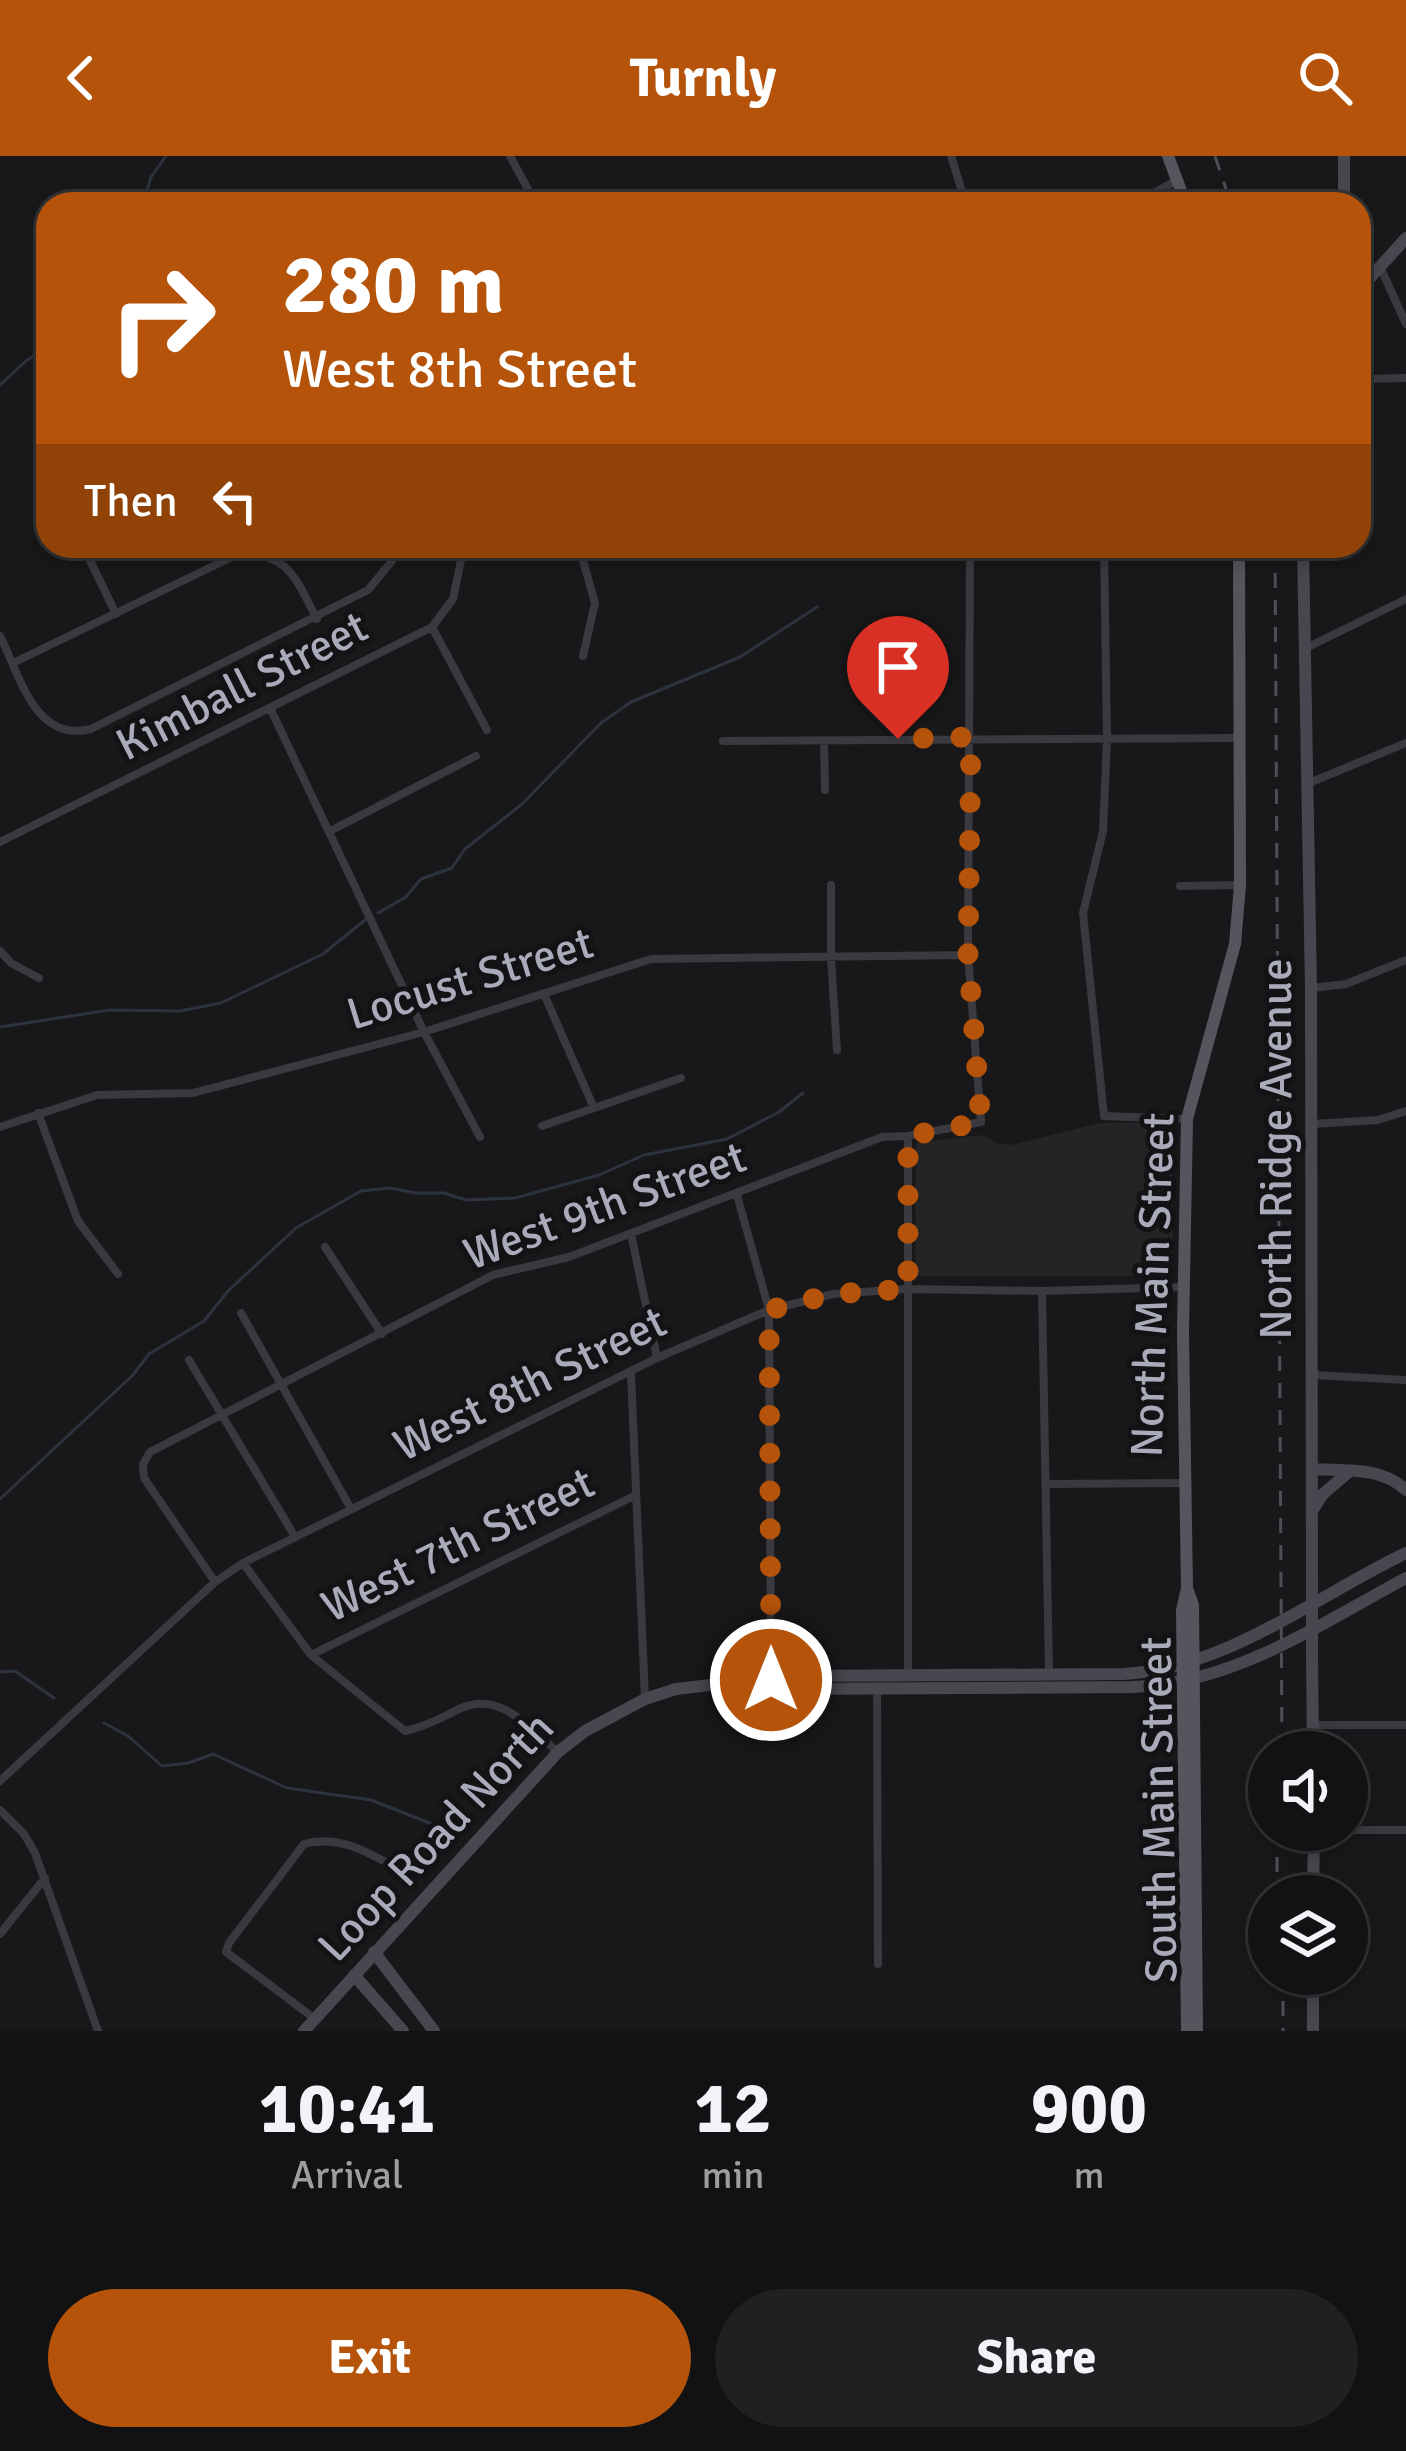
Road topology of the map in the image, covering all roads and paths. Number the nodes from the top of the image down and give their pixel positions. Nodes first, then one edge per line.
1 (510, 156) edge
2 (951, 156) edge
3 (1168, 156) edge
4 (1344, 156) edge
5 (1178, 179) junction
6 (530, 192) edge
7 (962, 192) edge
8 (1156, 192) edge
9 (1182, 192) edge
10 (1344, 192) edge
11 (1406, 238) edge
12 (1381, 269) junction
13 (1371, 279) edge
14 (1406, 324) edge
15 (1406, 377) edge
16 (1371, 378) edge
17 (89, 558) edge
18 (230, 558) edge
19 (270, 558) edge
20 (393, 558) edge
21 (462, 558) edge
22 (583, 558) edge
23 (970, 558) edge
24 (1104, 558) edge
25 (1239, 558) edge
26 (1303, 558) edge
27 (1406, 598) edge
28 (116, 614) junction
29 (317, 619) junction
30 (432, 627) junction
31 (0, 636) edge
32 (1306, 648) junction
33 (583, 656) dead end
34 (14, 664) junction
35 (272, 710) junction
36 (487, 730) dead end
37 (971, 737) junction
38 (1240, 738) junction
39 (1107, 740) junction
40 (723, 741) dead end
41 (824, 741) junction
42 (1406, 743) edge
43 (476, 756) dead end
44 (1309, 783) junction
45 (825, 790) dead end
46 (332, 830) junction
47 (0, 842) edge
48 (831, 885) dead end
49 (1240, 885) junction
50 (1180, 886) dead end
51 (0, 951) edge
52 (968, 955) junction
53 (831, 958) junction
54 (1406, 960) edge
55 (39, 978) dead end
56 (1311, 988) junction
57 (544, 994) junction
58 (424, 1032) junction
59 (837, 1050) dead end
60 (681, 1078) dead end
61 (595, 1108) junction
62 (1406, 1111) edge
63 (38, 1113) junction
64 (1186, 1119) junction
65 (1312, 1124) junction
66 (542, 1126) dead end
67 (0, 1127) edge
68 (908, 1136) junction
69 (480, 1137) dead end
70 (737, 1195) junction
71 (632, 1234) junction
72 (325, 1247) dead end
73 (118, 1274) dead end
74 (1183, 1287) junction
75 (908, 1289) junction
76 (1042, 1292) junction
77 (769, 1310) junction
78 (242, 1313) dead end
79 (382, 1334) junction
80 (657, 1358) junction
81 (189, 1360) dead end
82 (631, 1374) junction
83 (1313, 1375) junction
84 (1406, 1380) edge
85 (281, 1386) junction
86 (223, 1417) junction
87 (1312, 1469) junction
88 (1349, 1472) junction
89 (1183, 1483) junction
90 (1047, 1484) junction
91 (1406, 1490) edge
92 (634, 1496) junction
93 (350, 1507) junction
94 (1311, 1512) junction
95 (294, 1535) junction
96 (1402, 1554) edge
97 (243, 1563) junction
98 (1406, 1578) edge
99 (214, 1582) junction
100 (1187, 1588) joint
101 (311, 1654) junction
102 (1188, 1663) junction
103 (908, 1675) junction
104 (771, 1680) junction
105 (1189, 1680) junction
106 (1049, 1681) junction
107 (877, 1689) junction
108 (645, 1699) junction
109 (1313, 1725) junction
110 (1406, 1725) edge
111 (1313, 1731) edge
112 (558, 1752) junction
113 (0, 1781) edge
114 (0, 1810) edge
115 (1368, 1830) edge
116 (1406, 1830) edge
117 (402, 1871) dead end
118 (45, 1878) junction
119 (0, 1934) edge
120 (374, 1952) junction
121 (878, 1964) dead end
122 (354, 1975) junction
123 (1312, 1995) edge
124 (315, 2019) junction
125 (98, 2031) edge
126 (304, 2031) edge
127 (403, 2031) edge
128 (434, 2031) edge
129 (1187, 2031) edge
130 (1197, 2031) edge
131 (1313, 2031) edge

1 - 6 street
2 - 7 street
3 - 5 main road
4 - 10 main road
5 - 8 street
5 - 9 main road
11 - 12 main road
12 - 13 main road
12 - 14 street
15 - 16 street
17 - 28 street
18 - 28 street
19 - 29 street
20 - 29 street
21 - 30 street, Kimball Street
22 - 33 street
23 - 37 street
24 - 39 street
25 - 38 main road, North Main Street
26 - 32 main road, North Ridge Avenue
27 - 32 street
28 - 34 street
29 - 34 street
30 - 35 street, Kimball Street
30 - 36 street
31 - 34 street
32 - 44 main road, North Ridge Avenue
35 - 46 street
35 - 47 street, Kimball Street
37 - 39 street
37 - 41 street
37 - 52 street
38 - 39 street
38 - 49 main road, North Main Street
39 - 64 street
40 - 41 street
41 - 45 street
42 - 44 street
43 - 46 street
44 - 56 main road, North Ridge Avenue
46 - 58 street
48 - 53 street
49 - 50 street
49 - 64 main road, North Main Street
51 - 55 street
52 - 53 street, Locust Street
52 - 68 street, West 9th Street
53 - 57 street, Locust Street
53 - 59 street
54 - 56 street
56 - 65 main road, North Ridge Avenue
57 - 58 street, Locust Street
57 - 61 street
58 - 63 street, Locust Street
58 - 69 street
60 - 61 street
61 - 66 street
62 - 65 street
63 - 67 street, Locust Street
63 - 73 street
64 - 74 main road, North Main Street
65 - 83 main road, North Ridge Avenue
68 - 70 street, West 9th Street
68 - 75 street
70 - 71 street, West 9th Street
70 - 77 street
71 - 79 street, West 9th Street
71 - 80 street
72 - 79 street
74 - 76 street, West 8th Street
74 - 89 main road, North Main Street
75 - 76 street, West 8th Street
75 - 77 street, West 8th Street
75 - 103 street
76 - 90 street
77 - 80 street, West 8th Street
77 - 104 street
78 - 85 street
79 - 85 street, West 9th Street
80 - 82 street, West 8th Street
81 - 86 street
82 - 92 street
82 - 93 street, West 8th Street
83 - 84 street
83 - 87 main road, North Ridge Avenue
85 - 86 street, West 9th Street
85 - 93 street
86 - 95 street
86 - 99 street, West 9th Street
87 - 88 main road
87 - 94 main road, North Ridge Avenue
88 - 91 main road
88 - 94 main road
89 - 90 street
89 - 100 main road, North Main Street
90 - 106 street
92 - 101 street, West 7th Street
92 - 108 street
93 - 95 street, West 8th Street
94 - 109 main road, North Ridge Avenue, bridge
95 - 97 street, West 8th Street
96 - 102 main road, Loop Road North
97 - 99 street, West 8th Street
97 - 101 street
98 - 105 main road, Loop Road North
99 - 113 street, West 8th Street
100 - 102 main road, South Main Street
101 - 112 street
102 - 105 main road
102 - 106 main road, Loop Road North
103 - 104 main road, Loop Road North
103 - 106 main road, Loop Road North
104 - 107 main road, Loop Road North
104 - 108 main road, Loop Road North
105 - 106 main road, Loop Road North
105 - 129 main road
105 - 130 main road, South Main Street
106 - 107 main road, Loop Road North
107 - 121 street
108 - 112 main road, Loop Road North
109 - 110 street
109 - 111 main road, North Ridge Avenue
112 - 120 main road, Loop Road North
114 - 118 street
115 - 116 street
117 - 124 street
118 - 119 street
118 - 125 street
120 - 122 main road, Loop Road North
120 - 128 main road
122 - 124 main road, Loop Road North
122 - 127 main road
123 - 131 main road
124 - 126 main road, Loop Road North

